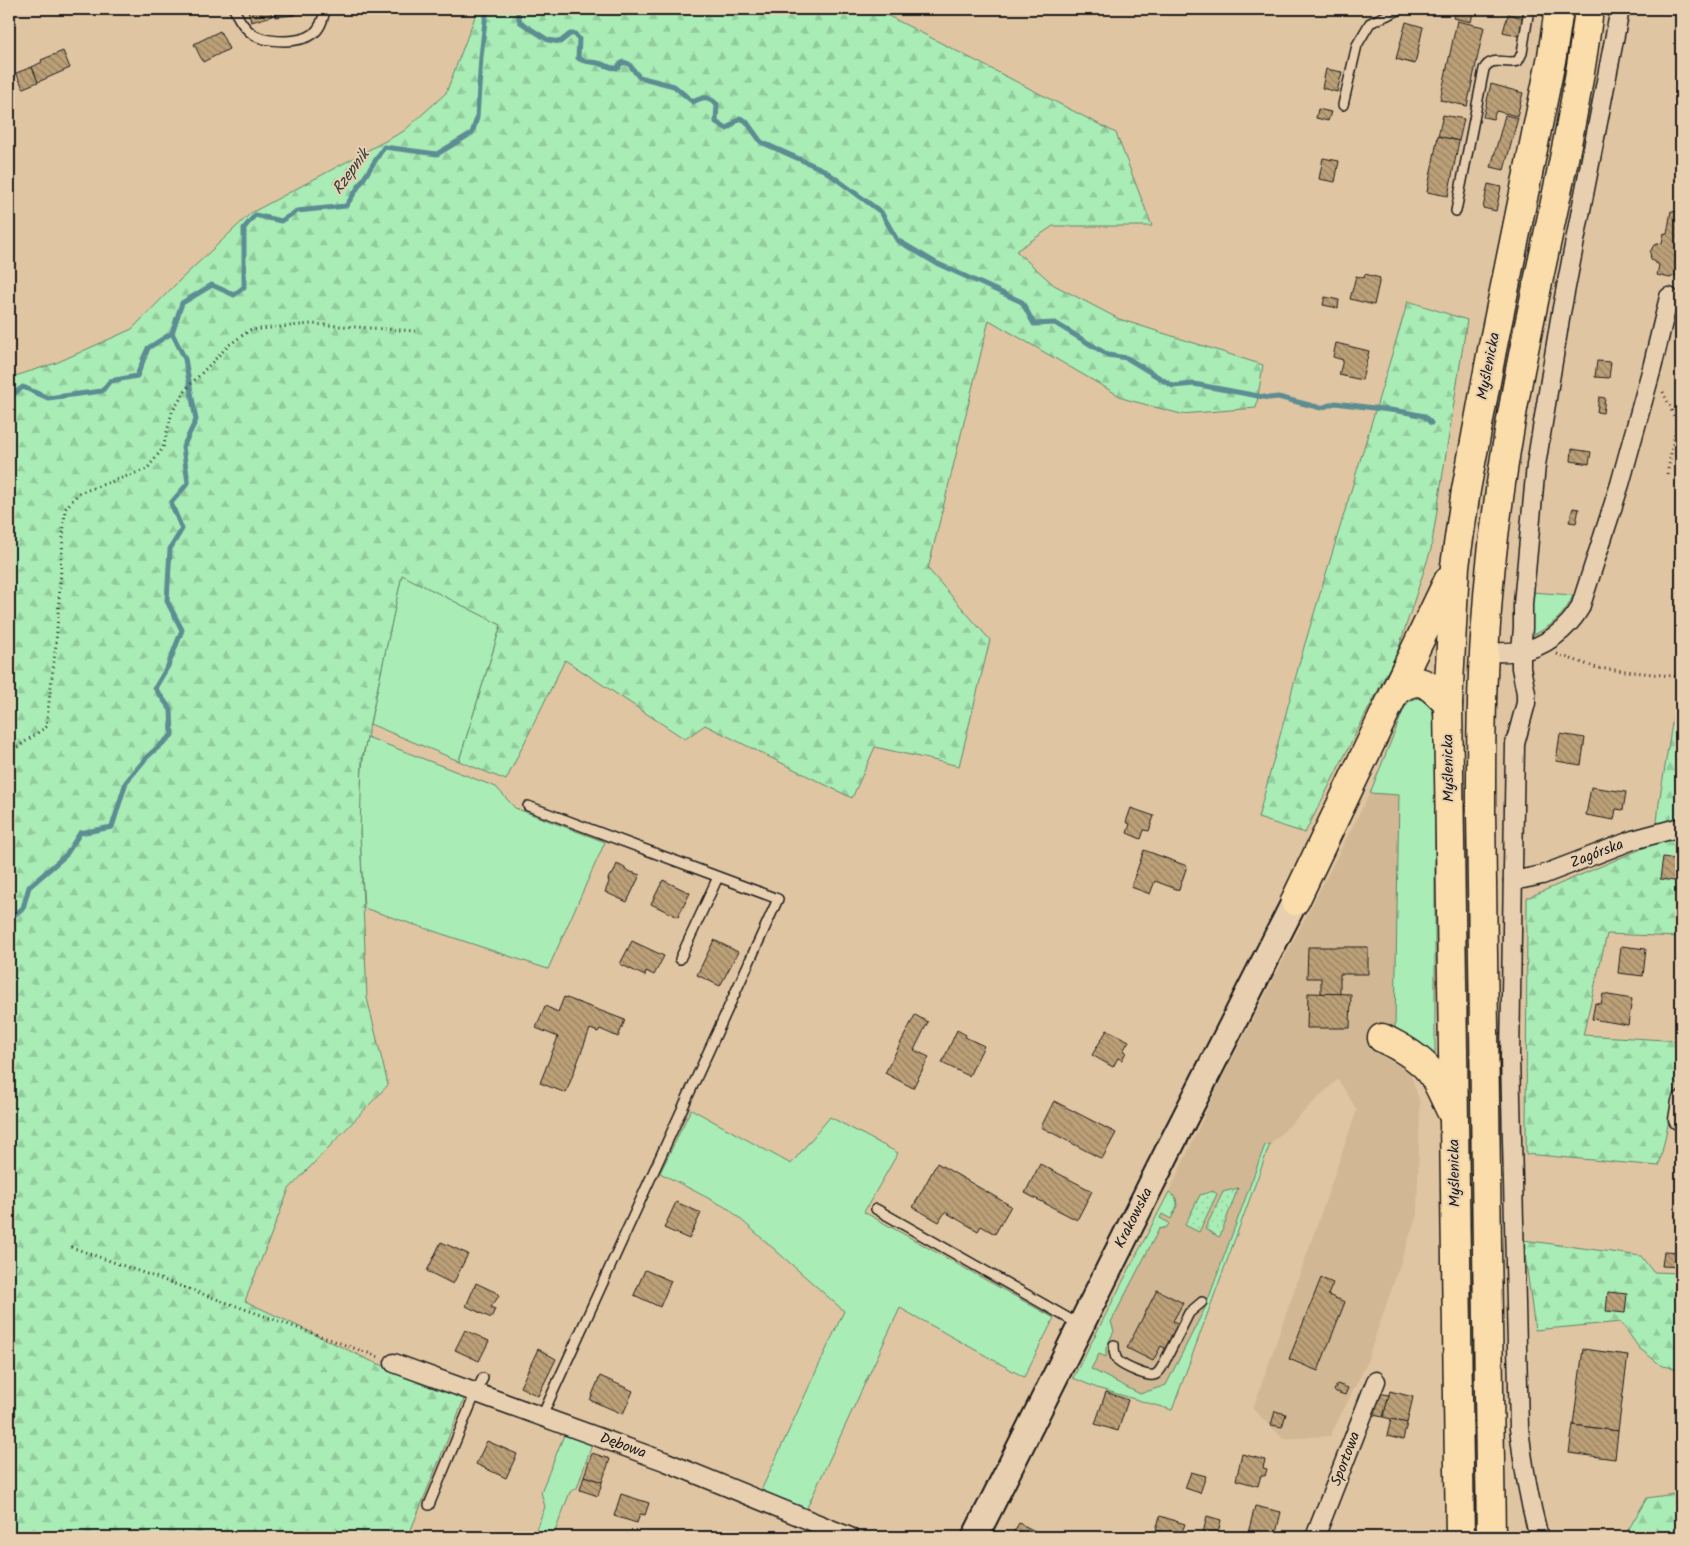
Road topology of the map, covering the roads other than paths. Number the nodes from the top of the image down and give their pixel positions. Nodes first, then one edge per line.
1 (234, 9) edge
2 (325, 9) edge
3 (1401, 9) edge
4 (1529, 9) edge
5 (1559, 9) edge
6 (1589, 9) edge
7 (1620, 9) edge
8 (1343, 105) dead end
9 (1456, 211) dead end
10 (1668, 297) dead end
11 (1455, 566) junction
12 (1528, 649) junction
13 (1484, 652) junction
14 (1396, 692) junction
15 (1448, 704) junction
16 (528, 806) dead end
17 (1681, 827) edge
18 (718, 877) junction
19 (1513, 881) junction
20 (1296, 901) joint
21 (680, 959) dead end
22 (1382, 1038) dead end
23 (1681, 1101) edge
24 (1454, 1116) junction
25 (1678, 1120) dead end
26 (876, 1209) dead end
27 (1202, 1302) dead end
28 (1081, 1325) junction
29 (1114, 1345) dead end
30 (394, 1363) road end
31 (1376, 1381) dead end
32 (479, 1385) junction
33 (542, 1416) junction
34 (429, 1505) dead end
35 (850, 1537) edge
36 (974, 1537) edge
37 (1315, 1537) edge
38 (1460, 1537) edge
39 (1491, 1537) edge
40 (1539, 1537) edge

1 - 2 lane
3 - 8 lane
4 - 9 lane
5 - 11 highway, Myślenicka
6 - 13 highway, Myślenicka
7 - 12 street
10 - 12 street
11 - 14 highway
11 - 15 highway, Myślenicka
12 - 13 street
12 - 19 street
13 - 39 highway, Myślenicka
14 - 15 highway
14 - 20 highway
15 - 24 highway, Myślenicka
16 - 18 lane
17 - 19 street, Zagórska
18 - 21 lane
18 - 33 lane
19 - 40 street
20 - 28 street, Krakowska
22 - 24 highway
23 - 25 street
24 - 38 highway, Myślenicka
26 - 28 lane
27 - 29 lane
28 - 36 street, Krakowska
30 - 32 street, Dębowa
31 - 37 street, Sportowa
32 - 33 street, Dębowa
32 - 34 lane
33 - 35 street, Dębowa

